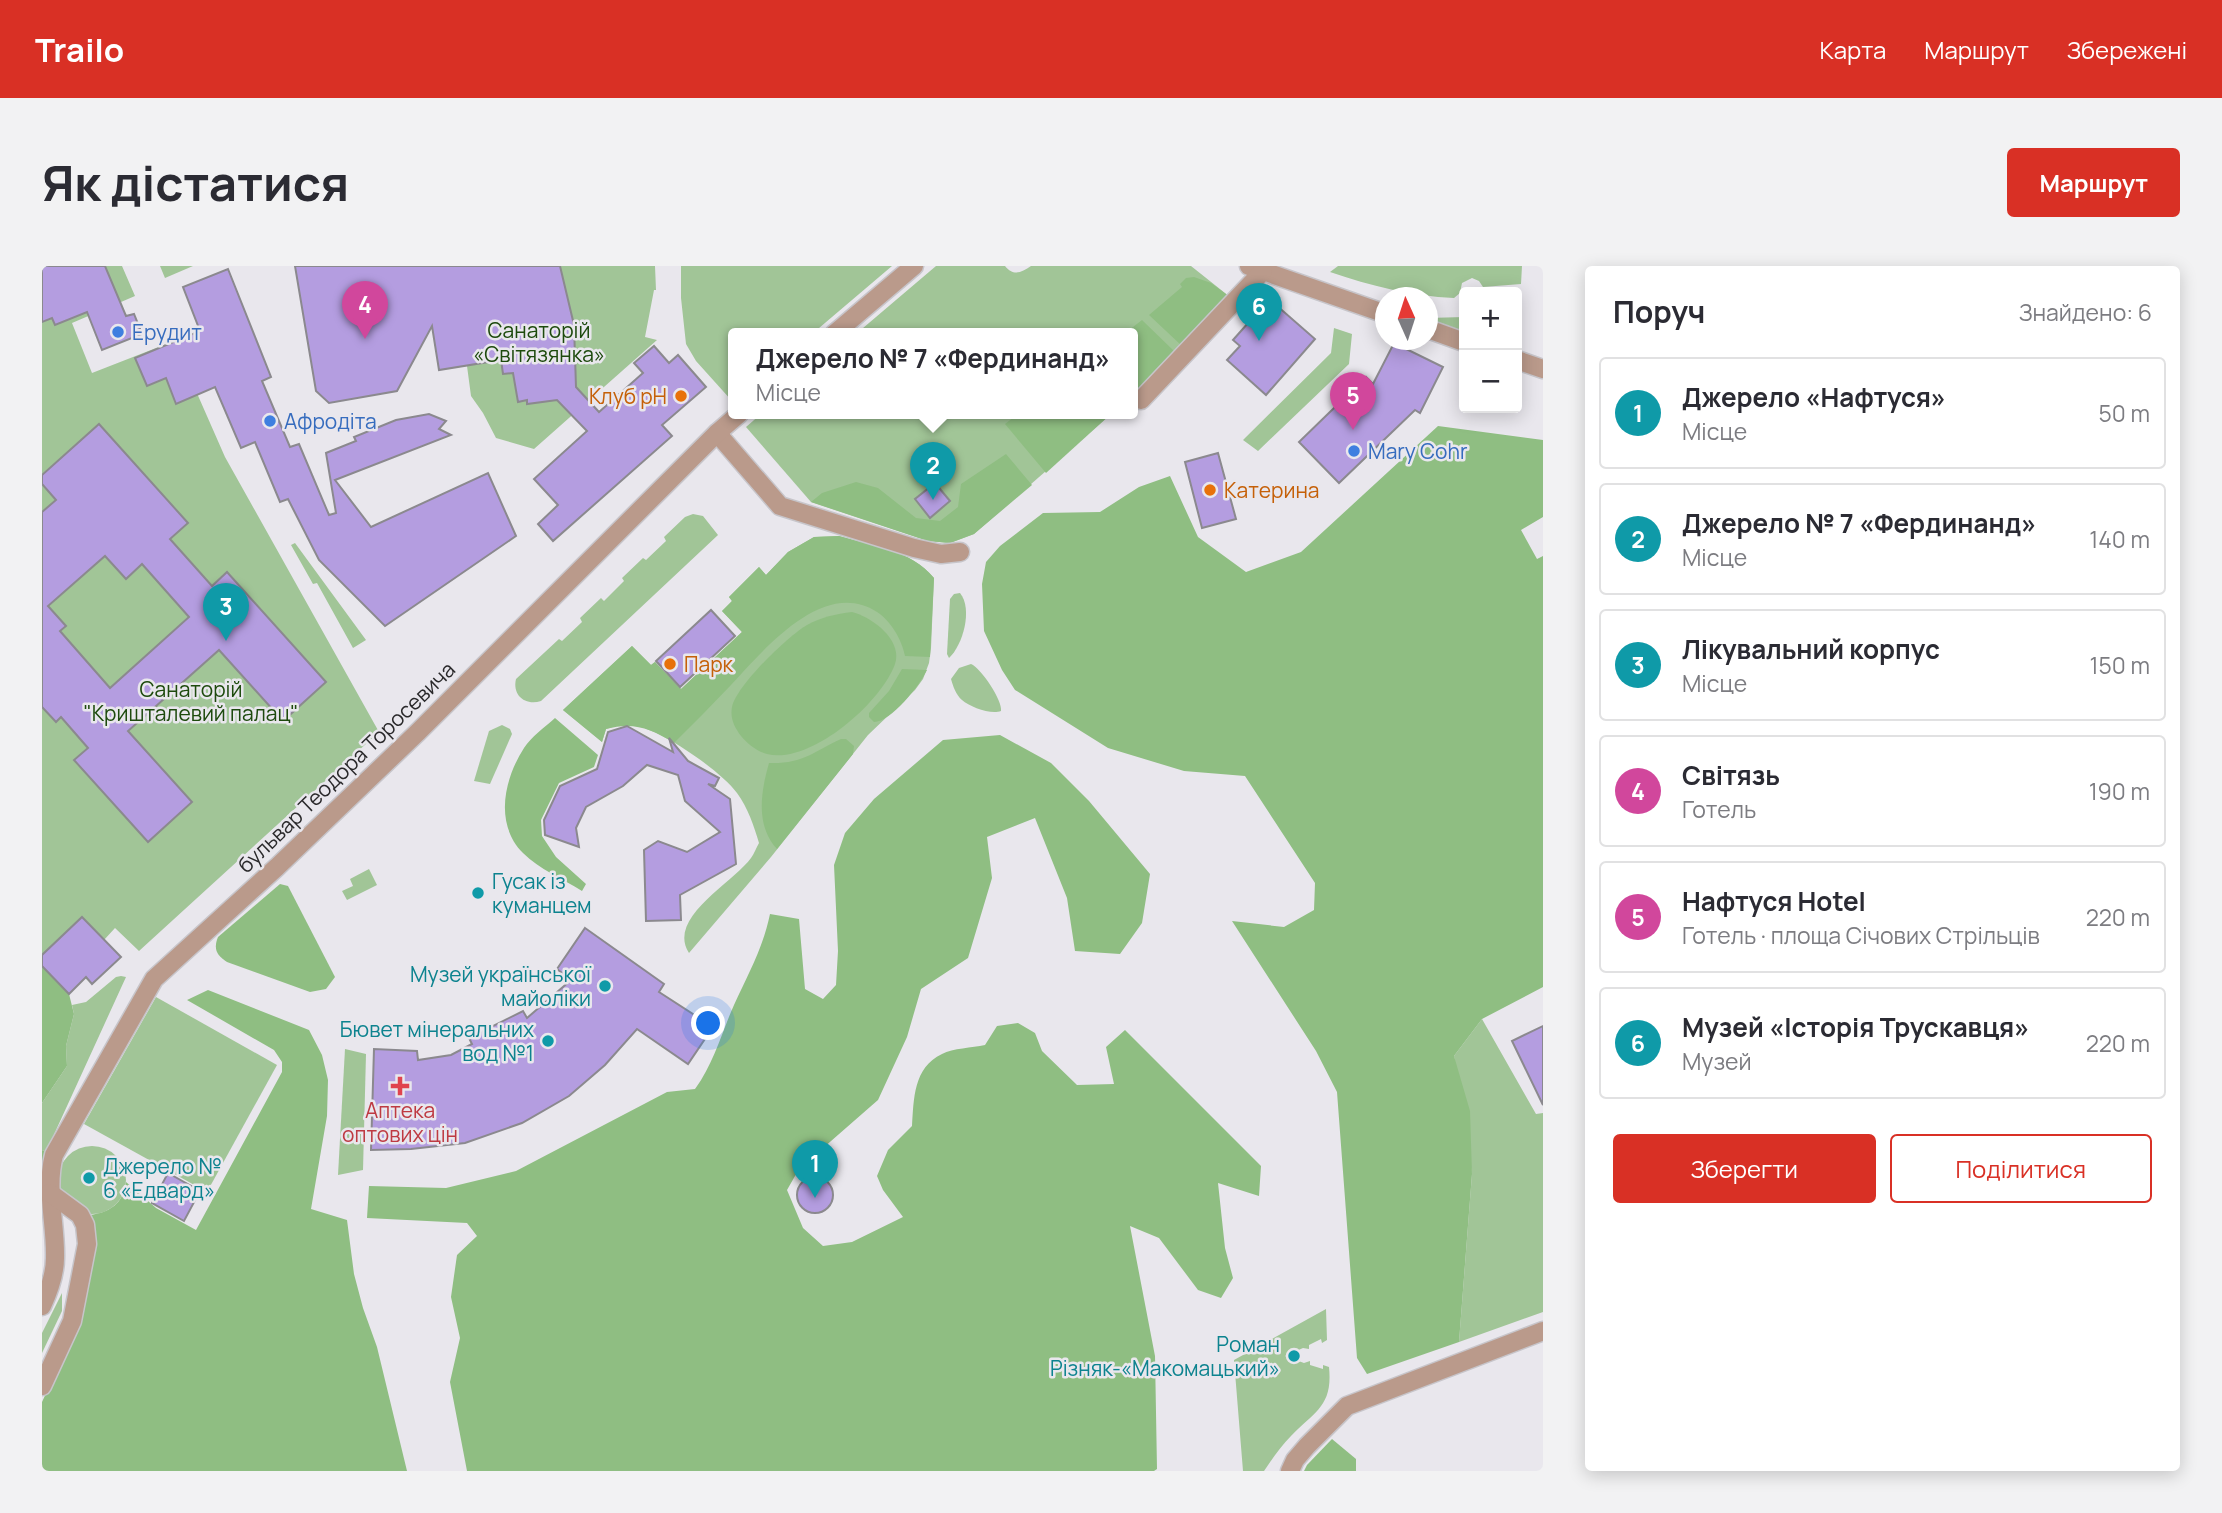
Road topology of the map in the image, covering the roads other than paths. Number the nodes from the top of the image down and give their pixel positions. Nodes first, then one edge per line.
1 (914, 266) edge
2 (1256, 269) edge
3 (1375, 311) edge
4 (841, 328) edge
5 (1438, 333) edge
6 (1459, 340) edge
7 (1522, 362) edge
8 (1543, 369) edge
9 (1142, 400) dead end
10 (733, 419) edge
11 (717, 433) junction
12 (960, 552) dead end
13 (50, 1193) junction
14 (42, 1306) edge
15 (1543, 1331) edge
16 (42, 1386) edge
17 (1290, 1471) edge

1 - 4 street
2 - 3 street
2 - 9 street
5 - 6 street
7 - 8 street
10 - 11 street, бульвар Теодора Торосевича
11 - 12 street
11 - 13 street, бульвар Теодора Торосевича
13 - 14 street, бульвар Теодора Торосевича
13 - 16 street
15 - 17 street

